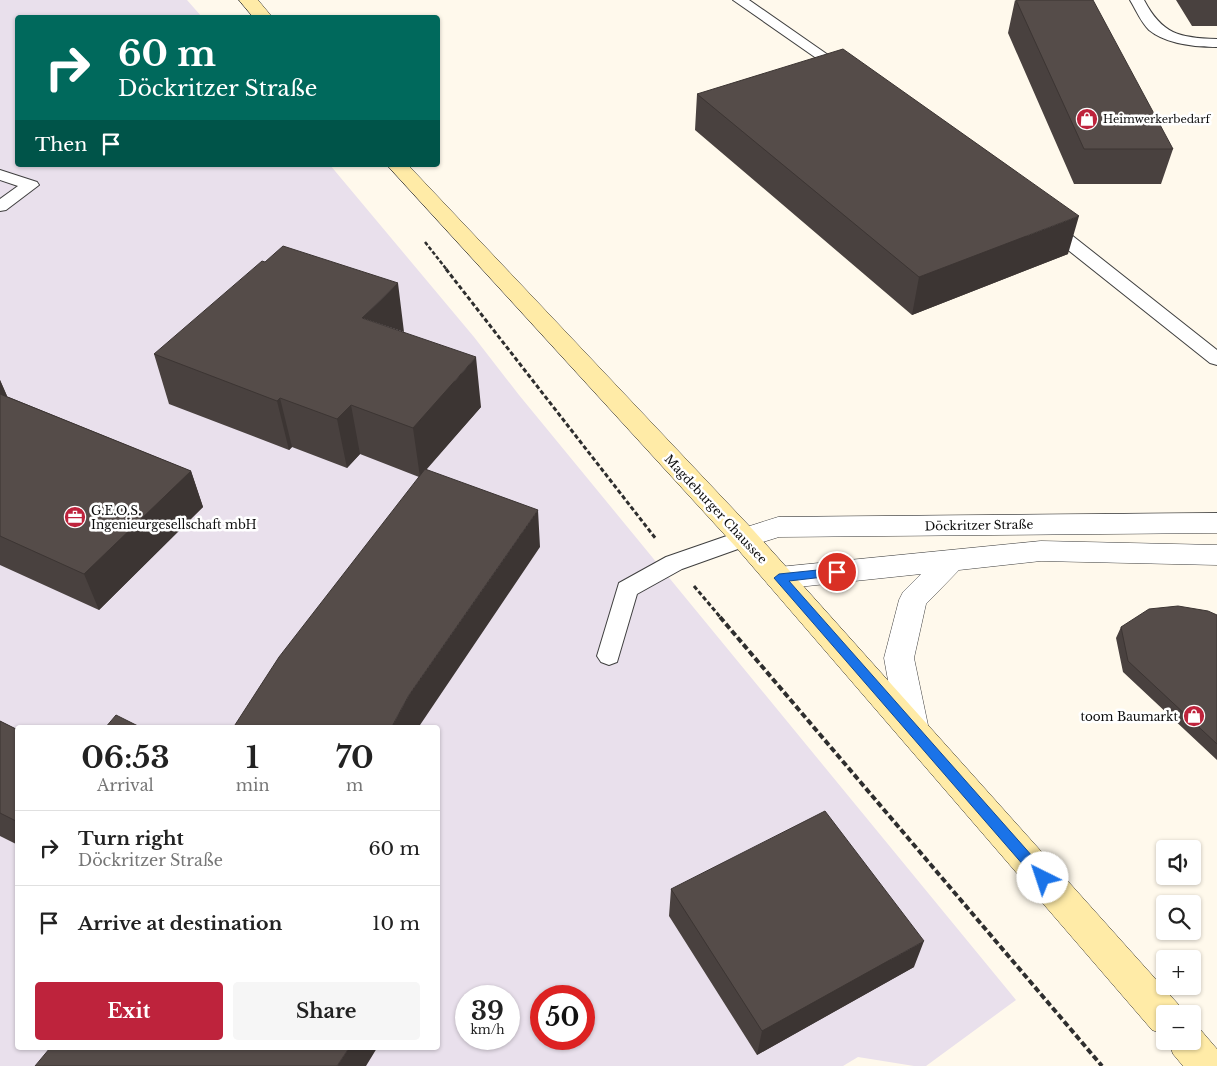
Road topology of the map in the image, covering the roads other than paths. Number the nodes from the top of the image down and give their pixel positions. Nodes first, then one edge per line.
1 (248, 0) edge
2 (740, 0) edge
3 (1137, 0) edge
4 (261, 15) edge
5 (1217, 43) edge
6 (857, 80) edge
7 (399, 167) edge
8 (0, 175) edge
9 (0, 206) edge
10 (1036, 216) edge
11 (1217, 359) edge
12 (1217, 523) edge
13 (744, 538) junction
14 (1217, 555) edge
15 (952, 560) junction
16 (779, 578) junction
17 (609, 656) dead end
18 (913, 730) junction
19 (1156, 1008) edge
20 (1194, 1050) edge
21 (1207, 1066) edge

1 - 4 main road
2 - 6 lane
3 - 5 lane
7 - 13 main road, Magdeburger Chaussee
8 - 9 lane
10 - 11 lane
12 - 13 street, Döckritzer Straße
13 - 16 main road, Magdeburger Chaussee
13 - 17 lane
14 - 15 street
15 - 16 street
15 - 18 street
16 - 18 main road, Magdeburger Chaussee
18 - 19 main road, Magdeburger Chaussee
20 - 21 main road

